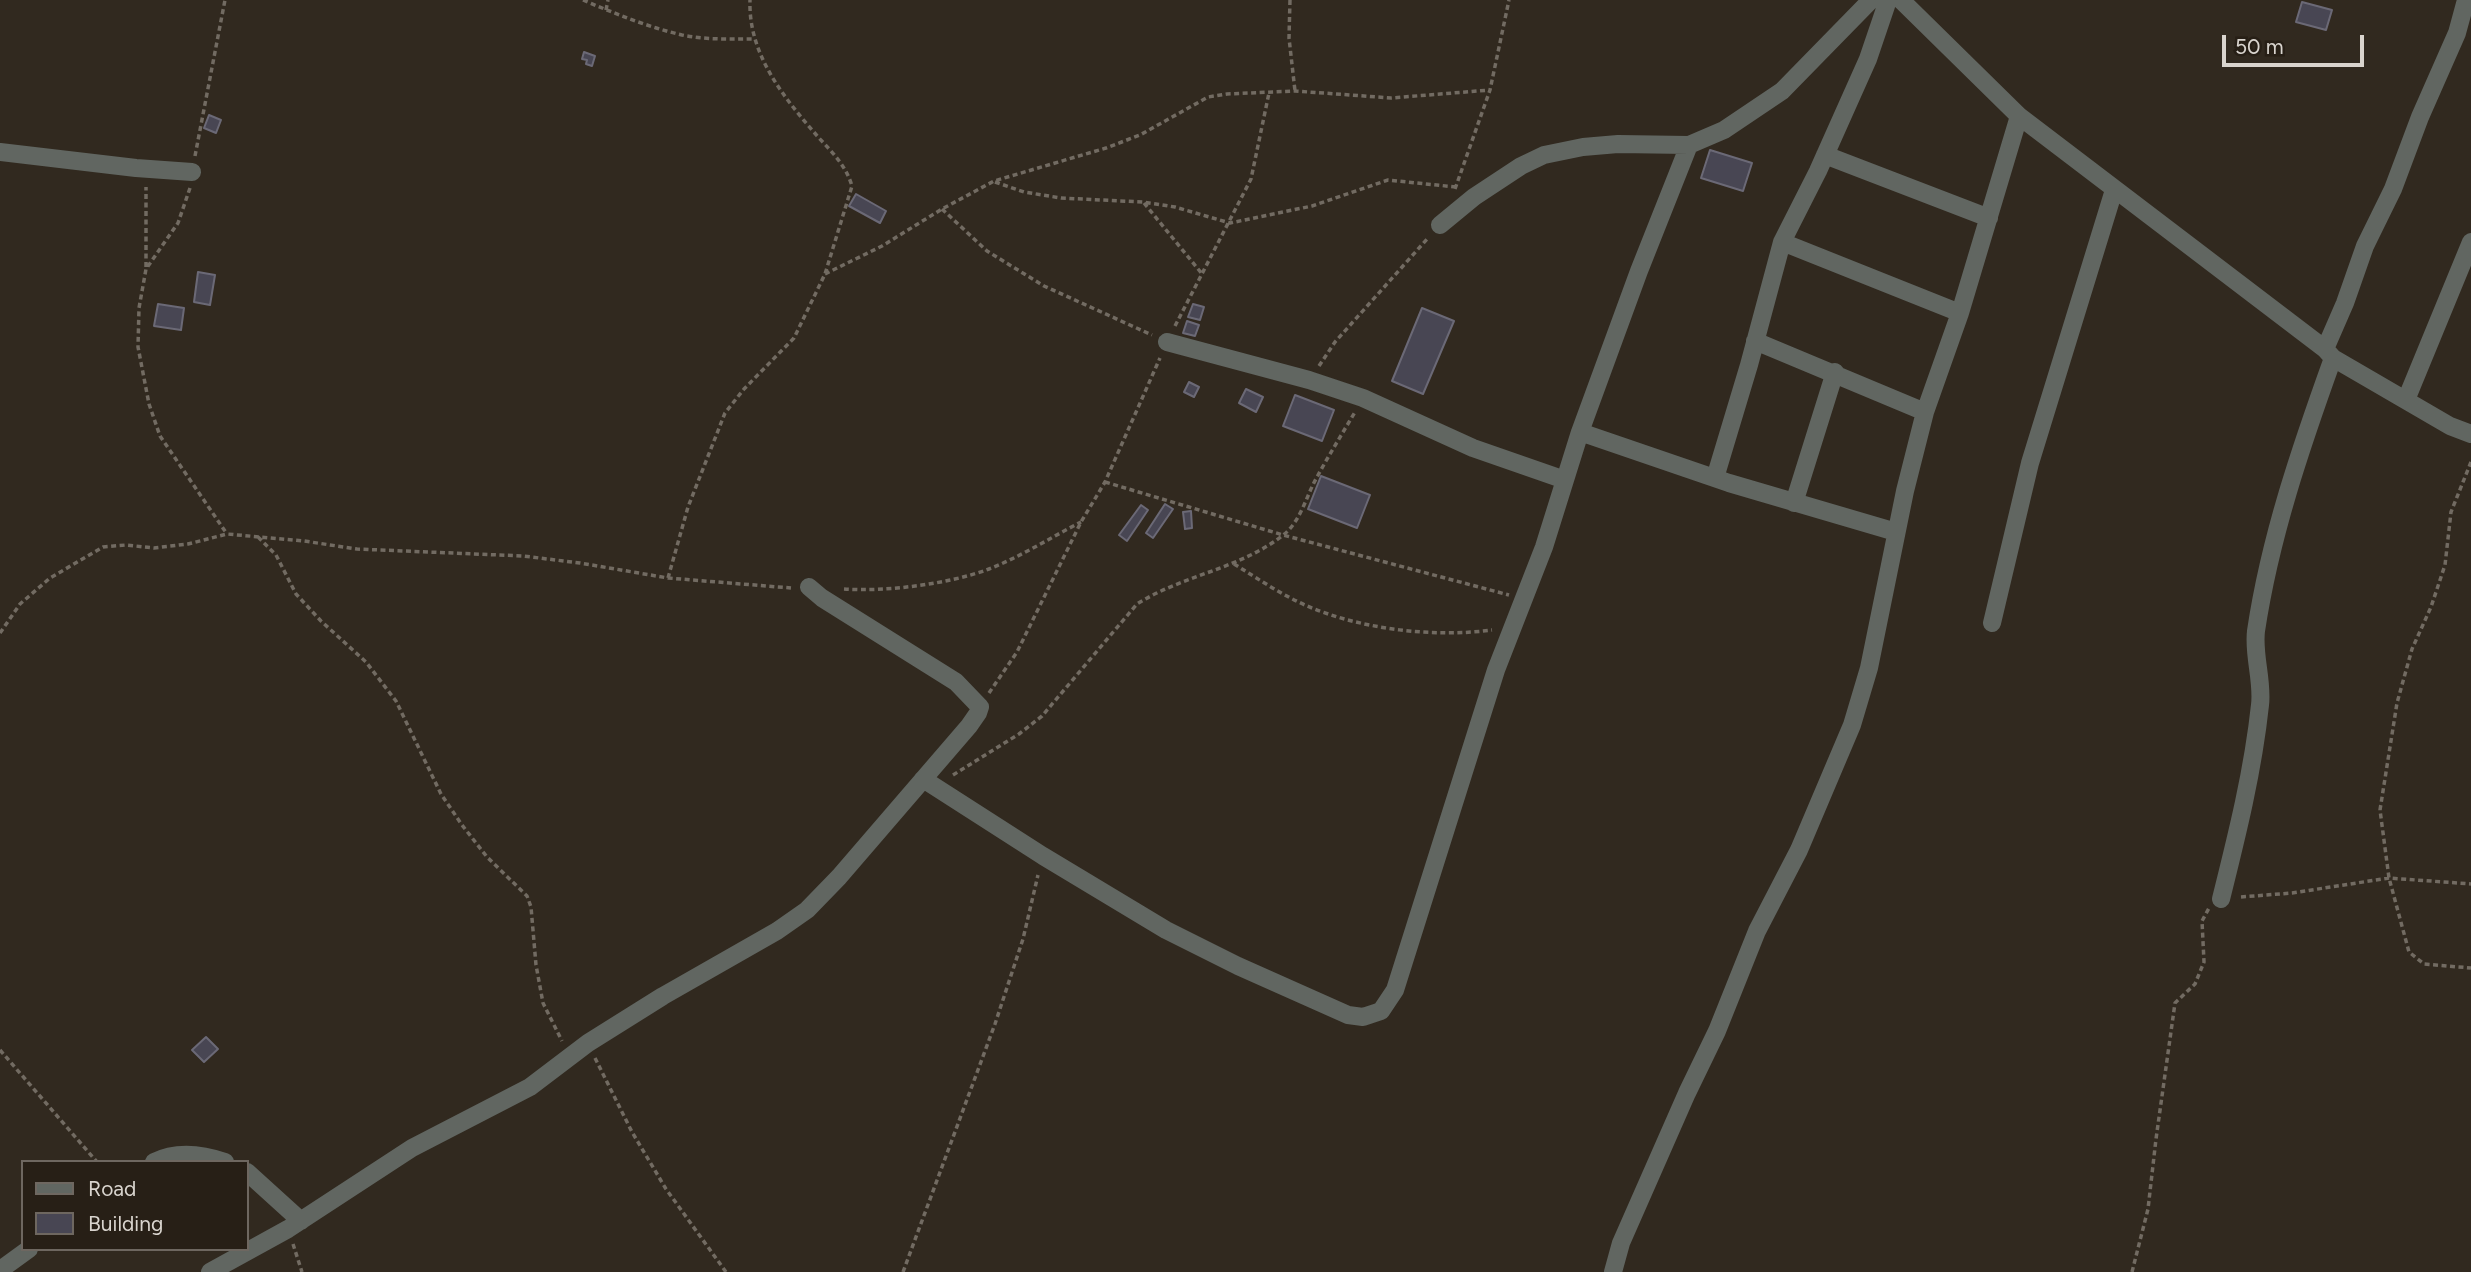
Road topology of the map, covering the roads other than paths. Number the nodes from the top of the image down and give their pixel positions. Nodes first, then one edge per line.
1 (1871, 0) edge
2 (1888, 0) edge
3 (1900, 0) edge
4 (2466, 0) edge
5 (2019, 116) junction
6 (1689, 145) junction
7 (0, 152) edge
8 (1825, 155) junction
9 (192, 172) road end
10 (2114, 190) junction
11 (1989, 218) junction
12 (1440, 225) road end
13 (1782, 242) junction
14 (2471, 242) edge
15 (1960, 313) junction
16 (1755, 341) junction
17 (1167, 342) road end
18 (2329, 354) junction
19 (1835, 372) junction
20 (2406, 400) junction
21 (1925, 412) junction
22 (1580, 432) junction
23 (2471, 434) edge
24 (1715, 478) junction
25 (1565, 480) junction
26 (1794, 503) junction
27 (1896, 532) junction
28 (809, 587) road end
29 (1992, 623) dead end
30 (929, 783) junction
31 (2221, 899) road end
32 (158, 1160) edge
33 (220, 1160) edge
34 (248, 1173) edge
35 (295, 1225) junction
36 (26, 1251) edge
37 (248, 1251) edge
38 (248, 1251) edge
39 (0, 1270) edge
40 (210, 1272) edge
41 (1613, 1272) edge

1 - 6 street
2 - 8 street
3 - 5 street
4 - 18 street
5 - 10 street
5 - 11 street
6 - 12 street
6 - 22 street
7 - 9 street
8 - 11 street
8 - 13 street
10 - 18 street
10 - 29 street
11 - 15 street
13 - 15 street
13 - 16 street
14 - 20 street
15 - 21 street
16 - 19 street
16 - 24 street
17 - 25 street
18 - 20 street
18 - 31 street
19 - 21 street
19 - 26 street
20 - 23 street
21 - 27 street
22 - 24 street
22 - 25 street
24 - 26 street
25 - 30 street
26 - 27 street
27 - 41 street
28 - 30 street
30 - 35 street
32 - 33 street
34 - 35 street
35 - 38 street
36 - 39 street
37 - 40 street

